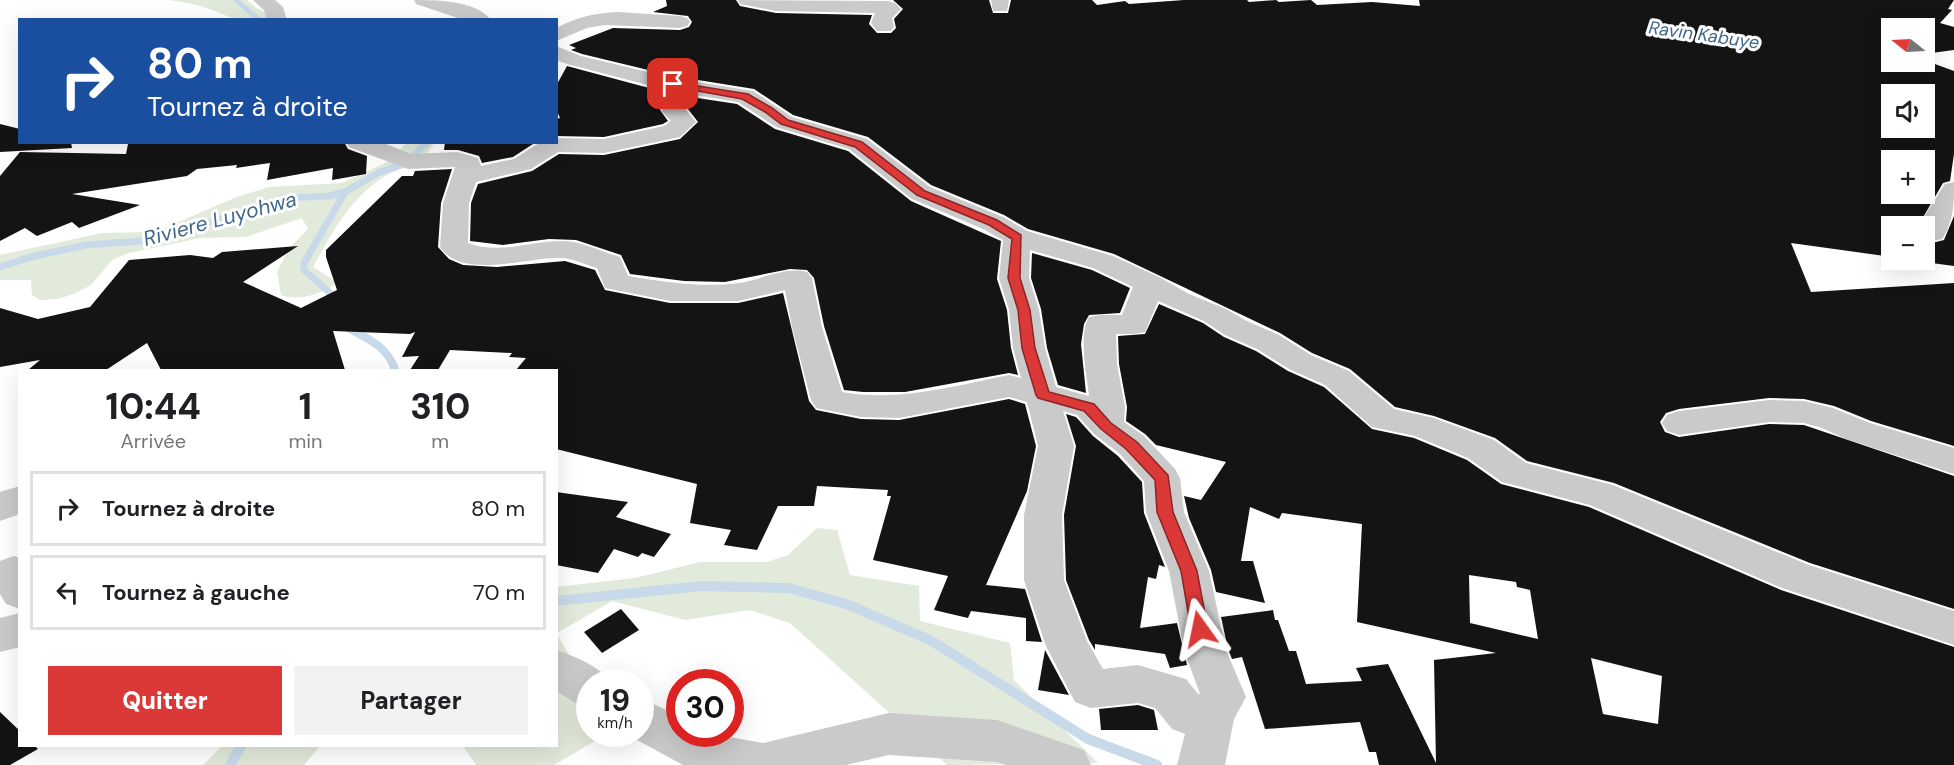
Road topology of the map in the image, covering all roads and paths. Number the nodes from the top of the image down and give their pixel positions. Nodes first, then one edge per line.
1 (262, 0) edge
2 (423, 0) edge
3 (753, 1) edge
4 (276, 18) edge
5 (477, 18) edge
6 (680, 22) dead end
7 (884, 27) dead end
8 (558, 34) edge
9 (558, 53) edge
10 (680, 86) junction
11 (363, 144) edge
12 (465, 176) junction
13 (1954, 190) edge
14 (1935, 223) edge
15 (1017, 237) junction
16 (1149, 283) junction
17 (1043, 395) junction
18 (1679, 423) dead end
19 (1106, 426) junction
20 (1954, 461) edge
21 (18, 500) edge
22 (0, 507) edge
23 (1954, 628) edge
24 (18, 630) edge
25 (0, 635) edge
26 (558, 669) edge
27 (576, 680) edge
28 (1212, 712) junction
29 (654, 726) edge
30 (1067, 765) edge
31 (1201, 765) edge

1 - 4 street
2 - 5 street
3 - 7 street
6 - 8 street
9 - 10 street
10 - 12 street
10 - 15 street
11 - 12 street
12 - 17 street
13 - 14 street
15 - 16 street
15 - 17 street
16 - 19 street
16 - 23 street
17 - 19 street
17 - 28 street
18 - 20 street
19 - 28 street
21 - 22 street
24 - 25 street
26 - 27 street
28 - 31 street
29 - 30 street

